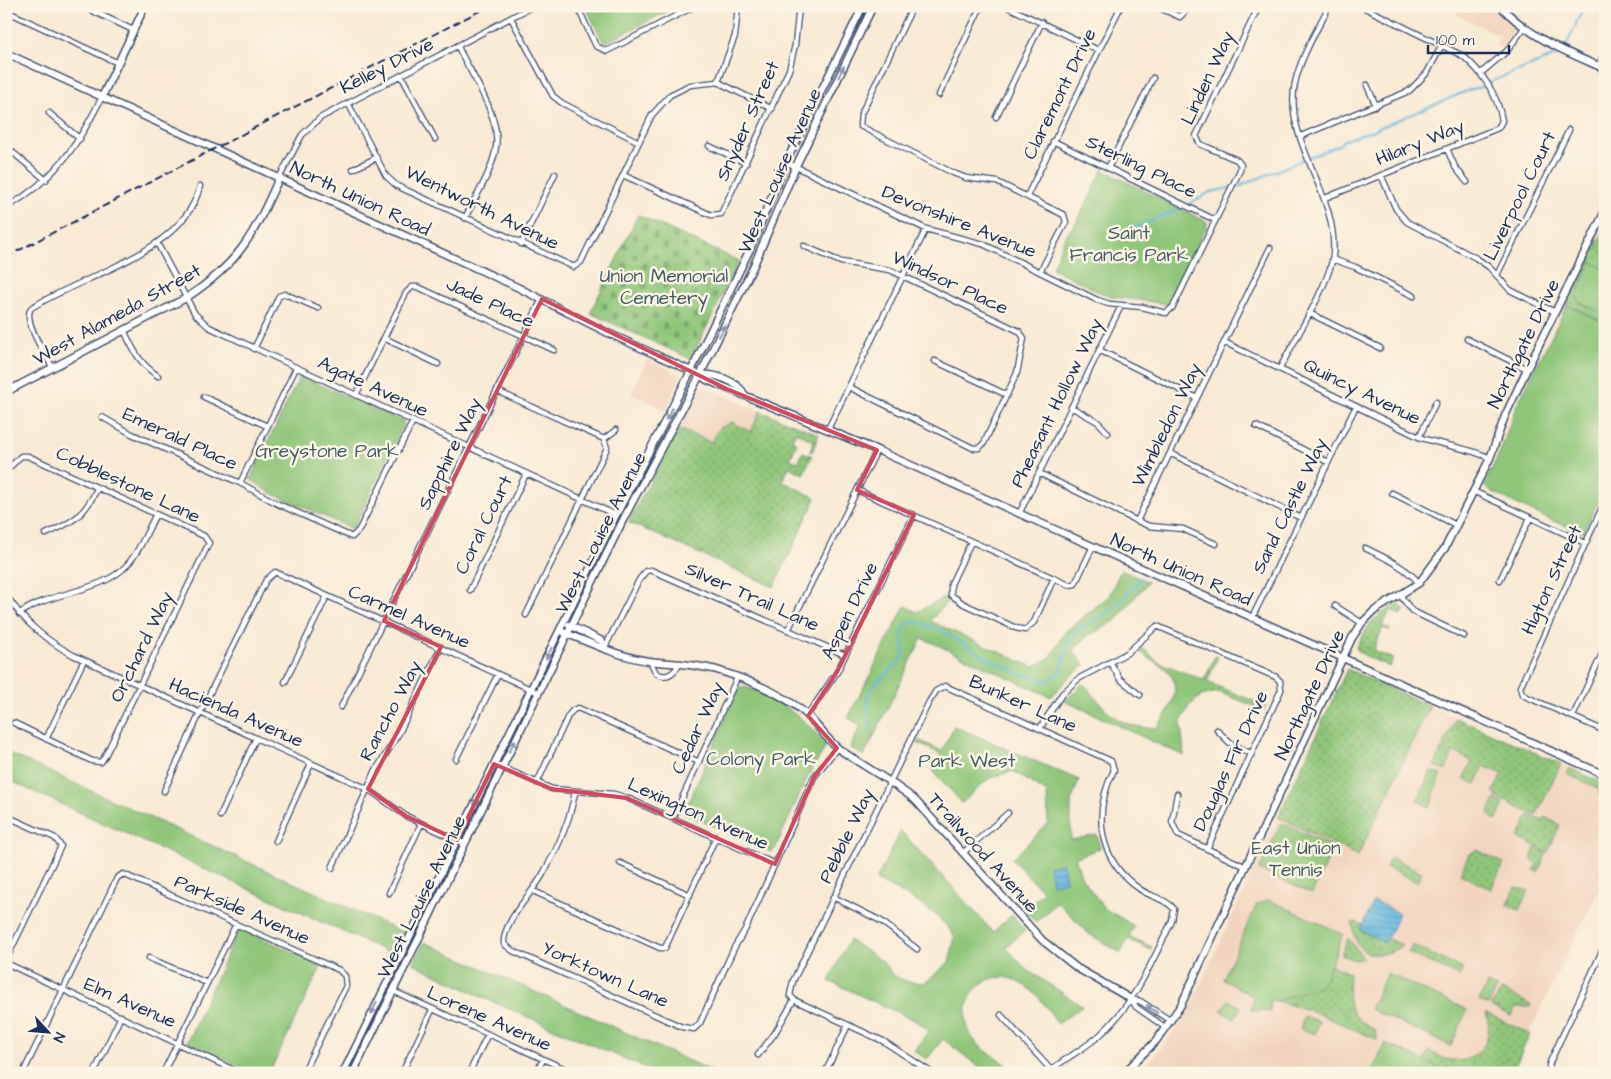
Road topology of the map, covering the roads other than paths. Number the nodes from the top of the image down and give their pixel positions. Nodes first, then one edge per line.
1 (82, 6) edge
2 (145, 6) edge
3 (533, 6) edge
4 (577, 6) edge
5 (695, 6) edge
6 (738, 6) edge
7 (799, 6) edge
8 (863, 6) edge
9 (874, 6) edge
10 (913, 6) edge
11 (981, 6) edge
12 (1006, 6) edge
13 (1120, 6) edge
14 (1155, 6) edge
15 (1190, 6) edge
16 (1259, 6) edge
17 (1329, 6) edge
18 (1361, 6) edge
19 (1500, 6) edge
20 (6, 11) edge
21 (511, 18) junction
22 (1042, 22) junction
23 (1524, 28) junction
24 (134, 30) junction
25 (1442, 45) junction
26 (458, 47) junction
27 (1098, 50) junction
28 (6, 53) edge
29 (1605, 54) edge
30 (118, 63) junction
31 (1602, 68) edge
32 (1481, 73) junction
33 (401, 75) junction
34 (1153, 78) dead end
35 (718, 82) junction
36 (1366, 86) dead end
37 (939, 95) dead end
38 (102, 97) junction
39 (348, 103) junction
40 (1376, 106) junction
41 (772, 109) junction
42 (49, 113) dead end
43 (996, 118) dead end
44 (1569, 130) dead end
45 (1301, 136) junction
46 (80, 139) junction
47 (435, 139) dead end
48 (1053, 141) junction
49 (639, 142) junction
50 (709, 146) dead end
51 (1447, 149) junction
52 (11, 151) dead end
53 (376, 158) junction
54 (786, 162) junction
55 (746, 163) junction
56 (796, 166) junction
57 (1108, 168) junction
58 (353, 169) dead end
59 (555, 174) dead end
60 (623, 175) junction
61 (1381, 175) junction
62 (279, 178) junction
63 (46, 180) junction
64 (1467, 182) dead end
65 (200, 186) dead end
66 (1027, 196) junction
67 (1325, 198) junction
68 (6, 208) edge
69 (1605, 211) edge
70 (465, 218) junction
71 (1215, 220) junction
72 (926, 229) junction
73 (157, 243) junction
74 (521, 244) junction
75 (804, 246) dead end
76 (1270, 248) dead end
77 (1332, 259) junction
78 (1040, 272) junction
79 (1497, 275) junction
80 (903, 276) junction
81 (1414, 296) dead end
82 (186, 298) junction
83 (542, 300) junction
84 (1121, 306) junction
85 (318, 308) dead end
86 (1555, 312) junction
87 (1309, 313) junction
88 (124, 330) junction
89 (524, 336) junction
90 (384, 338) junction
91 (1467, 339) dead end
92 (1224, 342) junction
93 (254, 348) junction
94 (1380, 348) dead end
95 (554, 350) dead end
96 (1099, 350) junction
97 (935, 361) dead end
98 (438, 364) dead end
99 (53, 368) junction
100 (296, 368) junction
101 (1280, 368) junction
102 (1527, 369) junction
103 (691, 371) junction
104 (700, 375) junction
105 (158, 376) dead end
106 (848, 387) junction
107 (497, 391) junction
108 (6, 392) edge
109 (356, 395) junction
110 (1007, 395) junction
111 (204, 397) dead end
112 (1197, 398) junction
113 (1436, 402) dead end
114 (1356, 406) junction
115 (1071, 407) junction
116 (102, 417) dead end
117 (413, 421) junction
118 (267, 426) junction
119 (1256, 426) dead end
120 (828, 428) junction
121 (616, 430) dead end
122 (1108, 433) dead end
123 (1419, 437) junction
124 (604, 440) junction
125 (469, 447) junction
126 (877, 450) junction
127 (1170, 453) junction
128 (1490, 458) junction
129 (1328, 462) junction
130 (6, 470) edge
131 (1039, 473) junction
132 (526, 474) junction
133 (240, 483) junction
134 (97, 488) junction
135 (857, 490) junction
136 (1473, 491) junction
137 (1392, 493) dead end
138 (582, 499) junction
139 (1605, 501) edge
140 (156, 514) junction
141 (1019, 514) junction
142 (616, 515) junction
143 (914, 515) junction
144 (1301, 518) junction
145 (1530, 518) junction
146 (1137, 521) junction
147 (1456, 525) junction
148 (46, 534) dead end
149 (971, 542) junction
150 (1585, 543) junction
151 (1216, 544) dead end
152 (1093, 546) junction
153 (1365, 548) dead end
154 (206, 552) joint
155 (1054, 578) junction
156 (1500, 580) dead end
157 (1419, 583) junction
158 (470, 590) dead end
159 (1400, 595) junction
160 (6, 596) edge
161 (328, 596) junction
162 (1335, 606) dead end
163 (18, 614) junction
164 (526, 615) dead end
165 (1252, 618) junction
166 (384, 621) junction
167 (564, 623) junction
168 (1362, 623) junction
169 (571, 626) junction
170 (788, 630) junction
171 (563, 632) junction
172 (1464, 636) dead end
173 (440, 647) junction
174 (605, 647) junction
175 (1605, 648) edge
176 (845, 655) junction
177 (1342, 659) junction
178 (84, 660) junction
179 (650, 661) junction
180 (1110, 662) junction
181 (681, 663) junction
182 (498, 674) junction
183 (737, 678) junction
184 (285, 682) dead end
185 (140, 686) junction
186 (940, 687) joint
187 (531, 689) junction
188 (539, 693) junction
189 (1140, 695) dead end
190 (341, 707) dead end
191 (200, 713) junction
192 (807, 716) junction
193 (1573, 716) junction
194 (14, 723) dead end
195 (1040, 728) junction
196 (1217, 730) dead end
197 (1605, 731) edge
198 (256, 738) junction
199 (46, 739) junction
200 (837, 748) junction
201 (1252, 754) junction
202 (456, 759) dead end
203 (699, 762) junction
204 (311, 764) junction
205 (494, 764) junction
206 (501, 767) junction
207 (1605, 775) edge
208 (891, 781) junction
209 (538, 783) junction
210 (368, 789) junction
211 (164, 791) dead end
212 (575, 792) junction
213 (1177, 794) dead end
214 (1008, 813) dead end
215 (6, 816) edge
216 (220, 816) dead end
217 (673, 818) junction
218 (421, 824) junction
219 (716, 838) junction
220 (457, 840) junction
221 (276, 841) dead end
222 (464, 844) junction
223 (1207, 849) junction
224 (963, 853) junction
225 (620, 863) dead end
226 (775, 864) junction
227 (1246, 867) junction
228 (332, 868) dead end
229 (533, 890) junction
230 (389, 893) dead end
231 (690, 895) junction
232 (833, 897) junction
233 (236, 924) junction
234 (1605, 945) edge
235 (917, 949) dead end
236 (149, 958) dead end
237 (6, 961) edge
238 (207, 982) junction
239 (63, 990) junction
240 (393, 991) junction
241 (1132, 999) junction
242 (794, 1000) junction
243 (432, 1010) junction
244 (122, 1016) junction
245 (1001, 1016) dead end
246 (1171, 1021) junction
247 (848, 1025) junction
248 (1166, 1028) junction
249 (488, 1034) junction
250 (178, 1042) junction
251 (758, 1055) dead end
252 (543, 1059) junction
253 (1049, 1071) edge
254 (236, 1072) edge
255 (23, 1073) edge
256 (94, 1073) edge
257 (163, 1073) edge
258 (303, 1073) edge
259 (343, 1073) edge
260 (353, 1073) edge
261 (402, 1073) edge
262 (469, 1073) edge
263 (537, 1073) edge
264 (574, 1073) edge
265 (825, 1073) edge
266 (932, 1073) edge
267 (1124, 1073) edge
268 (1552, 1073) edge

1 - 24 street
2 - 24 street
3 - 21 street, Kelley Drive
4 - 5 street
6 - 35 street
7 - 41 street, Snyder Street
8 - 54 street, West Louise Avenue
56 -> 9 street, West Louise Avenue
10 - 66 street
11 - 37 street
12 - 22 street
13 - 27 street, Claremont Drive
14 - 15 street
16 - 71 street, Linden Way
17 - 45 street
18 - 25 street
19 - 23 street
20 - 30 street
21 - 26 street, Kelley Drive
21 - 49 street
22 - 27 street
22 - 43 street
23 - 31 street
23 - 32 street
24 - 30 street
25 - 32 street
25 - 40 street
26 - 33 street, Kelley Drive
26 - 70 street
27 - 48 street, Claremont Drive
28 - 38 street, North Union Road
29 - 31 street
30 - 38 street
32 - 51 street, Hilary Way
33 - 39 street, Kelley Drive
33 - 47 street
34 - 57 street
35 - 41 street
35 - 49 street
36 - 40 street
38 - 46 street
38 - 62 street, North Union Road
39 - 53 street, Wentworth Avenue
39 - 62 street, Kelley Drive
40 - 45 street
41 - 55 street, Snyder Street
42 - 46 street
44 - 79 street, Liverpool Court
45 - 67 street
46 - 63 street
48 - 57 street, Sterling Place
48 - 66 street, Claremont Drive
49 - 60 street
50 - 55 street
51 - 61 street, Hilary Way
51 - 64 street
52 - 63 street
53 - 58 street
53 - 70 street, Wentworth Avenue
54 - 56 street, Devonshire Avenue
54 - 103 street, West Louise Avenue
55 - 60 street, Snyder Street
56 - 72 street, Devonshire Avenue
104 -> 56 street, West Louise Avenue
57 - 71 street, Sterling Place
59 - 74 street
60 - 74 street, Wentworth Avenue
61 - 67 street, Hilary Way
61 - 79 street
62 - 82 street, West Alameda Street
62 - 83 street, North Union Road
63 - 68 street
65 - 73 street
66 - 78 street
67 - 77 street
69 - 86 street, Northgate Drive
70 - 74 street, Wentworth Avenue
71 - 84 street, Linden Way
72 - 78 street, Devonshire Avenue
72 - 80 street
73 - 82 street, Agate Avenue
73 - 99 street
75 - 80 street, Windsor Place
76 - 92 street, Wimbledon Way
77 - 81 street
77 - 87 street
78 - 84 street, Devonshire Avenue
79 - 86 street
80 - 106 street
80 - 110 street, Windsor Place
82 - 88 street, West Alameda Street
82 - 93 street, Agate Avenue
83 - 89 street, Sapphire Way
83 - 103 street, North Union Road
84 - 96 street, Pheasant Hollow Way
85 - 93 street
86 - 102 street, Northgate Drive
87 - 94 street
87 - 101 street
88 - 99 street, West Alameda Street
88 - 105 street
89 - 90 street, Jade Place
89 - 95 street, Jade Place
89 - 107 street, Sapphire Way
90 - 98 street
90 - 109 street
91 - 102 street
92 - 101 street, Quincy Avenue
92 - 112 street, Wimbledon Way
93 - 100 street, Agate Avenue
96 - 112 street
96 - 115 street, Pheasant Hollow Way
97 - 110 street
99 - 108 street, West Alameda Street
100 - 109 street, Agate Avenue
100 - 118 street
101 - 114 street, Quincy Avenue
102 - 128 street, Northgate Drive
103 - 104 street, North Union Road
103 -> 142 street, West Louise Avenue
104 - 120 street, North Union Road
104 - 169 street, West Louise Avenue
106 - 110 street
106 - 120 street
107 - 124 street
107 - 125 street, Sapphire Way
109 - 117 street, Agate Avenue
111 - 118 street
112 - 127 street, Wimbledon Way
113 - 123 street
114 - 123 street, Quincy Avenue
114 - 129 street, Sand Castle Way
115 - 122 street
115 - 131 street, Pheasant Hollow Way
116 - 133 street, Emerald Place
117 - 125 street, Agate Avenue
117 - 133 street, Emerald Place
118 - 133 street
119 - 129 street
120 - 126 street, North Union Road
121 - 124 street
123 - 128 street, Quincy Avenue
124 - 138 street
125 - 132 street, Agate Avenue
125 - 166 street, Sapphire Way
126 - 135 street
126 - 141 street, North Union Road
127 - 144 street
127 - 146 street, Wimbledon Way
128 - 136 street, Northgate Drive
129 - 144 street, Sand Castle Way
130 - 134 street, Cobblestone Lane
131 - 141 street, Pheasant Hollow Way
131 - 146 street
132 - 138 street, Agate Avenue
132 - 158 street, Coral Court
134 - 140 street, Cobblestone Lane
134 - 148 street
135 - 143 street
135 - 170 street
136 - 145 street
136 - 147 street, Northgate Drive
137 - 147 street
138 - 142 street, Agate Avenue
138 - 164 street
139 - 150 street, Higton Street
140 - 154 street, Cobblestone Lane
140 - 163 street
141 - 152 street, North Union Road
142 - 167 street, West Louise Avenue
143 - 149 street
143 - 176 street, Aspen Drive
144 - 165 street, Sand Castle Way
145 - 150 street
145 - 156 street
146 - 151 street
147 - 157 street, Northgate Drive
149 - 155 street
149 - 155 street
150 - 193 street, Higton Street
152 - 155 street
152 - 165 street, North Union Road
153 - 157 street
154 - 185 street, Orchard Way
157 - 159 street, Northgate Drive
159 - 168 street, Northgate Drive
159 - 172 street
160 - 163 street, Hacienda Avenue
161 - 166 street, Carmel Avenue
161 - 184 street
161 - 191 street, Carmel Avenue
162 - 168 street
163 - 178 street, Hacienda Avenue
165 - 177 street, North Union Road
166 - 173 street, Carmel Avenue
166 - 190 street, Sapphire Way
167 - 169 street, Trailwood Avenue
167 - 171 street, West Louise Avenue
168 - 177 street, Northgate Drive
169 - 171 street, West Louise Avenue
169 - 174 street, Trailwood Avenue
170 - 174 street, Silver Trail Lane
170 - 176 street, Silver Trail Lane
171 - 174 street, Trailwood Avenue
171 -> 187 street, West Louise Avenue
171 - 188 street, West Louise Avenue
173 - 182 street, Carmel Avenue
173 - 210 street, Rancho Way
174 - 179 street, Trailwood Avenue
175 - 193 street
176 - 192 street, Aspen Drive
177 - 207 street, North Union Road
177 - 227 street, Northgate Drive
178 - 185 street, Hacienda Avenue
178 - 199 street
179 - 181 street, Trailwood Avenue
179 - 181 street, Trailwood Avenue
180 - 189 street
180 - 195 street
180 - 201 street, Douglas Fir Drive
181 - 183 street, Trailwood Avenue
182 - 187 street, Carmel Avenue
182 - 202 street
183 - 192 street, Trailwood Avenue
183 - 203 street, Cedar Way
185 - 191 street, Hacienda Avenue
185 - 199 street, Orchard Way
186 - 195 street, Bunker Lane
186 - 208 street, Pebble Way
187 - 188 street, Carmel Avenue
187 - 205 street, West Louise Avenue
206 -> 188 street, West Louise Avenue
191 - 198 street, Hacienda Avenue
191 - 211 street
192 - 200 street, Trailwood Avenue
193 - 197 street
194 - 199 street
195 - 241 street, Bunker Lane
196 - 201 street
198 - 204 street, Hacienda Avenue
198 - 216 street
200 - 208 street, Trailwood Avenue
200 - 226 street
201 - 223 street, Douglas Fir Drive
203 - 209 street
203 - 217 street, Cedar Way
204 - 210 street, Hacienda Avenue
204 - 221 street
205 - 206 street, Lexington Avenue
205 -> 220 street, West Louise Avenue
206 - 209 street, Lexington Avenue
206 - 222 street, West Louise Avenue
208 - 224 street, Trailwood Avenue
208 - 232 street, Pebble Way
209 - 212 street, Lexington Avenue
210 - 218 street, Hacienda Avenue
210 - 228 street, Rancho Way
212 - 217 street, Lexington Avenue
212 - 229 street
213 - 223 street
214 - 224 street
215 - 237 street
217 - 219 street, Lexington Avenue
218 - 220 street, Hacienda Avenue
218 - 230 street
219 - 226 street, Lexington Avenue
219 - 231 street
220 - 222 street, Hacienda Avenue
220 -> 259 street, West Louise Avenue
222 - 240 street, West Louise Avenue
223 - 227 street
224 - 241 street, Trailwood Avenue
225 - 231 street
226 - 229 street, Yorktown Lane
227 - 246 street, Northgate Drive
229 - 231 street
232 - 235 street
232 - 242 street, Pebble Way
233 - 238 street
233 - 239 street, Parkside Avenue
233 - 258 street, Parkside Avenue
234 - 268 street
236 - 238 street
237 - 239 street, Elm Avenue
238 - 250 street
239 - 244 street, Elm Avenue
239 - 255 street
240 - 243 street, Lorene Avenue
240 - 260 street, West Louise Avenue
246 -> 241 street, Trailwood Avenue
241 - 248 street, Trailwood Avenue
241 - 253 street
242 - 247 street
242 - 251 street
243 - 249 street, Lorene Avenue
243 - 261 street
244 - 250 street, Elm Avenue
244 - 256 street
245 - 253 street
246 - 248 street, Northgate Drive
247 - 265 street
247 - 266 street
248 - 267 street, Northgate Drive
249 - 252 street, Lorene Avenue
249 - 262 street
250 - 254 street, Elm Avenue
250 - 257 street
252 - 263 street
252 - 264 street, Lorene Avenue

